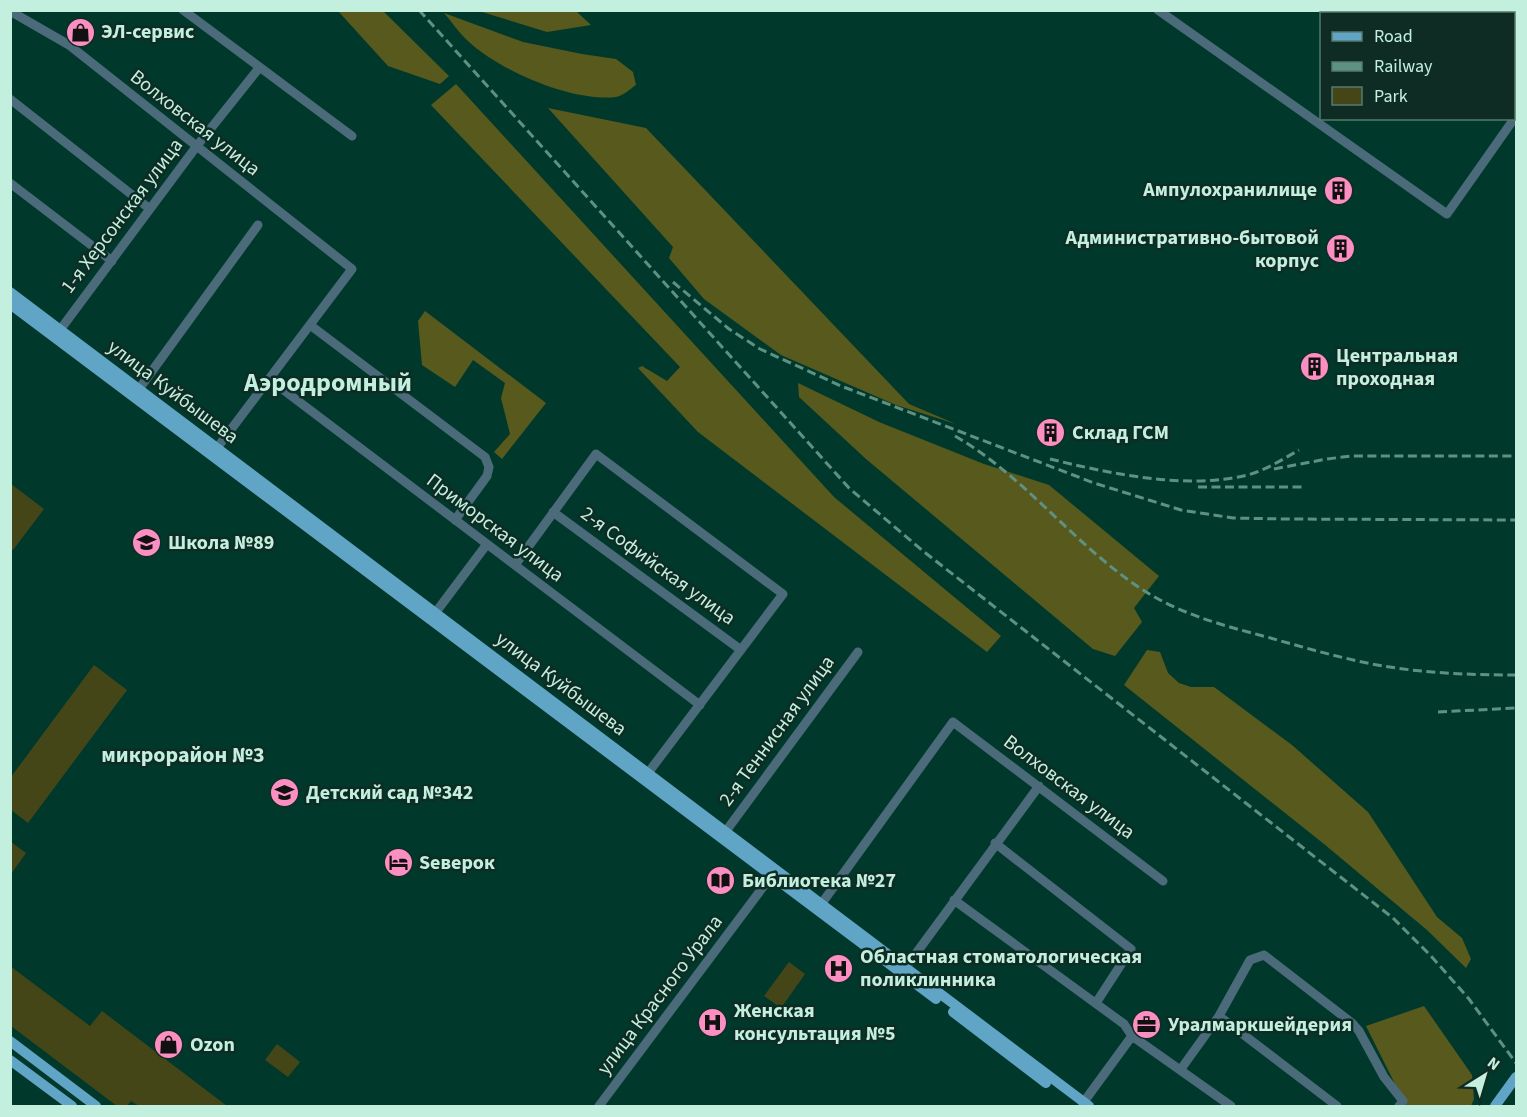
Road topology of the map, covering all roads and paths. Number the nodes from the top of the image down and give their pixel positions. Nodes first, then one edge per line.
1 (183, 10) edge
2 (1158, 10) edge
3 (12, 15) edge
4 (259, 68) junction
5 (10, 99) edge
6 (1513, 120) edge
7 (352, 136) dead end
8 (196, 147) junction
9 (10, 183) edge
10 (150, 209) junction
11 (258, 225) dead end
12 (112, 261) junction
13 (10, 292) edge
14 (10, 304) edge
15 (310, 325) junction
16 (57, 333) junction
17 (269, 379) junction
18 (136, 393) junction
19 (214, 452) junction
20 (553, 512) junction
21 (455, 520) junction
22 (487, 543) junction
23 (515, 565) junction
24 (433, 616) junction
25 (741, 650) junction
26 (858, 652) dead end
27 (700, 705) junction
28 (646, 776) junction
29 (1039, 786) junction
30 (726, 831) junction
31 (995, 843) junction
32 (775, 872) junction
33 (1163, 881) dead end
34 (954, 900) junction
35 (822, 903) junction
36 (904, 970) junction
37 (1096, 1003) junction
38 (1220, 1016) junction
39 (1132, 1036) junction
40 (10, 1041) edge
41 (10, 1060) edge
42 (1181, 1069) junction
43 (1516, 1077) edge
44 (1401, 1104) edge
45 (1082, 1106) edge
46 (72, 1107) edge
47 (96, 1107) edge
48 (598, 1107) edge
49 (1232, 1107) edge
50 (1337, 1107) edge
51 (1495, 1107) edge

1 - 4 street
2 - 6 street
3 - 8 street, Волховская улица
4 - 7 street
4 - 8 street, 1-я Херсонская улица
5 - 10 street
8 - 10 street, 1-я Херсонская улица
8 - 15 street, Волховская улица
9 - 12 street
10 - 12 street, 1-я Херсонская улица
11 - 18 street
12 - 16 street, 1-я Херсонская улица
13 - 16 main road, улица Куйбышева
14 - 16 main road, улица Куйбышева
15 - 17 street
15 - 21 street
16 - 18 main road, улица Куйбышева
17 - 19 street
17 - 21 street, Приморская улица
18 - 19 main road, улица Куйбышева
19 - 24 main road, улица Куйбышева
20 - 23 street
20 - 25 street, 2-я Софийская улица
20 - 25 street
21 - 22 street, Приморская улица
22 - 23 street, Приморская улица
22 - 24 street
23 - 27 street, Приморская улица
24 - 28 main road, улица Куйбышева
25 - 27 street
26 - 30 street, 2-я Теннисная улица
27 - 28 street
28 - 30 main road, улица Куйбышева
28 - 32 main road, улица Куйбышева
29 - 31 street
29 - 33 street, Волховская улица
29 - 35 street, Волховская улица
30 - 32 main road, улица Куйбышева
31 - 34 street
31 - 37 street
32 - 35 main road, улица Куйбышева
32 - 36 main road, улица Куйбышева
32 - 48 street, улица Красного Урала
34 - 36 street
34 - 37 street
35 - 36 main road, улица Куйбышева
36 - 45 main road, улица Куйбышева
37 - 39 street
38 - 42 street
38 - 44 street
38 - 50 street
39 - 42 street
39 - 45 street
40 - 47 main road
41 - 46 main road
42 - 49 street
43 - 51 main road

